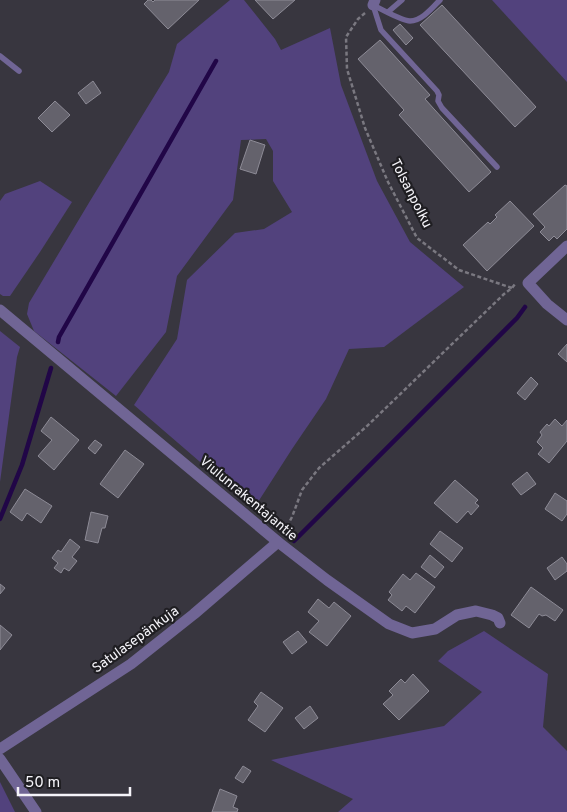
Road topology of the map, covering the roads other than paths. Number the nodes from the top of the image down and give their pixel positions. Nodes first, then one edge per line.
1 (402, 0) edge
2 (440, 0) edge
3 (374, 2) edge
4 (388, 12) junction
5 (0, 56) edge
6 (19, 71) dead end
7 (497, 167) dead end
8 (567, 246) edge
9 (0, 310) edge
10 (567, 320) edge
11 (278, 542) junction
12 (500, 623) dead end
13 (0, 749) edge
14 (0, 759) edge
15 (36, 812) edge

1 - 4 lane
2 - 4 lane
3 - 4 lane
3 - 7 lane
5 - 6 lane
8 - 10 street
9 - 11 street, Viulunrakentajantie
11 - 12 street, Viulunrakentajantie
11 - 13 street, Satulasepänkuja
14 - 15 street

